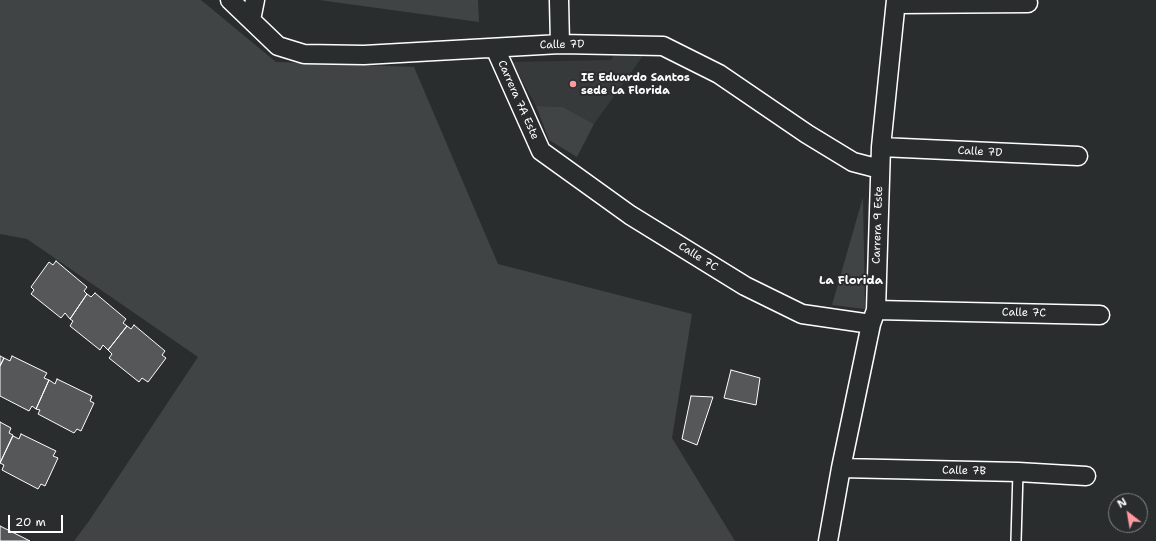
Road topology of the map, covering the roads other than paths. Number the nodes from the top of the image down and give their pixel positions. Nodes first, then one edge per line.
1 (230, 0) edge
2 (255, 0) edge
3 (559, 0) edge
4 (896, 2) edge
5 (1028, 3) dead end
6 (251, 20) junction
7 (560, 44) junction
8 (495, 48) junction
9 (881, 147) junction
10 (541, 151) joint
11 (1078, 156) dead end
12 (880, 169) junction
13 (1100, 315) dead end
14 (874, 317) junction
15 (841, 468) junction
16 (1018, 472) junction
17 (1086, 476) dead end
18 (828, 541) edge
19 (1016, 541) edge

1 - 6 street, Calle 7D
2 - 6 street
3 - 7 street
4 - 5 street
4 - 9 street, Carrera 9 Este
6 - 8 street, Calle 7D
7 - 8 street, Calle 7D
7 - 12 street, Calle 7D
8 - 10 street, Carrera 7A Este
9 - 11 street, Calle 7D
9 - 12 street, Carrera 9 Este
10 - 14 street, Calle 7C
12 - 14 street, Carrera 9 Este
13 - 14 street, Calle 7C
14 - 15 street, Carrera 9 Este
15 - 16 street, Calle 7B
15 - 18 street, Carrera 9 Este
16 - 17 street, Calle 7B
16 - 19 lane

